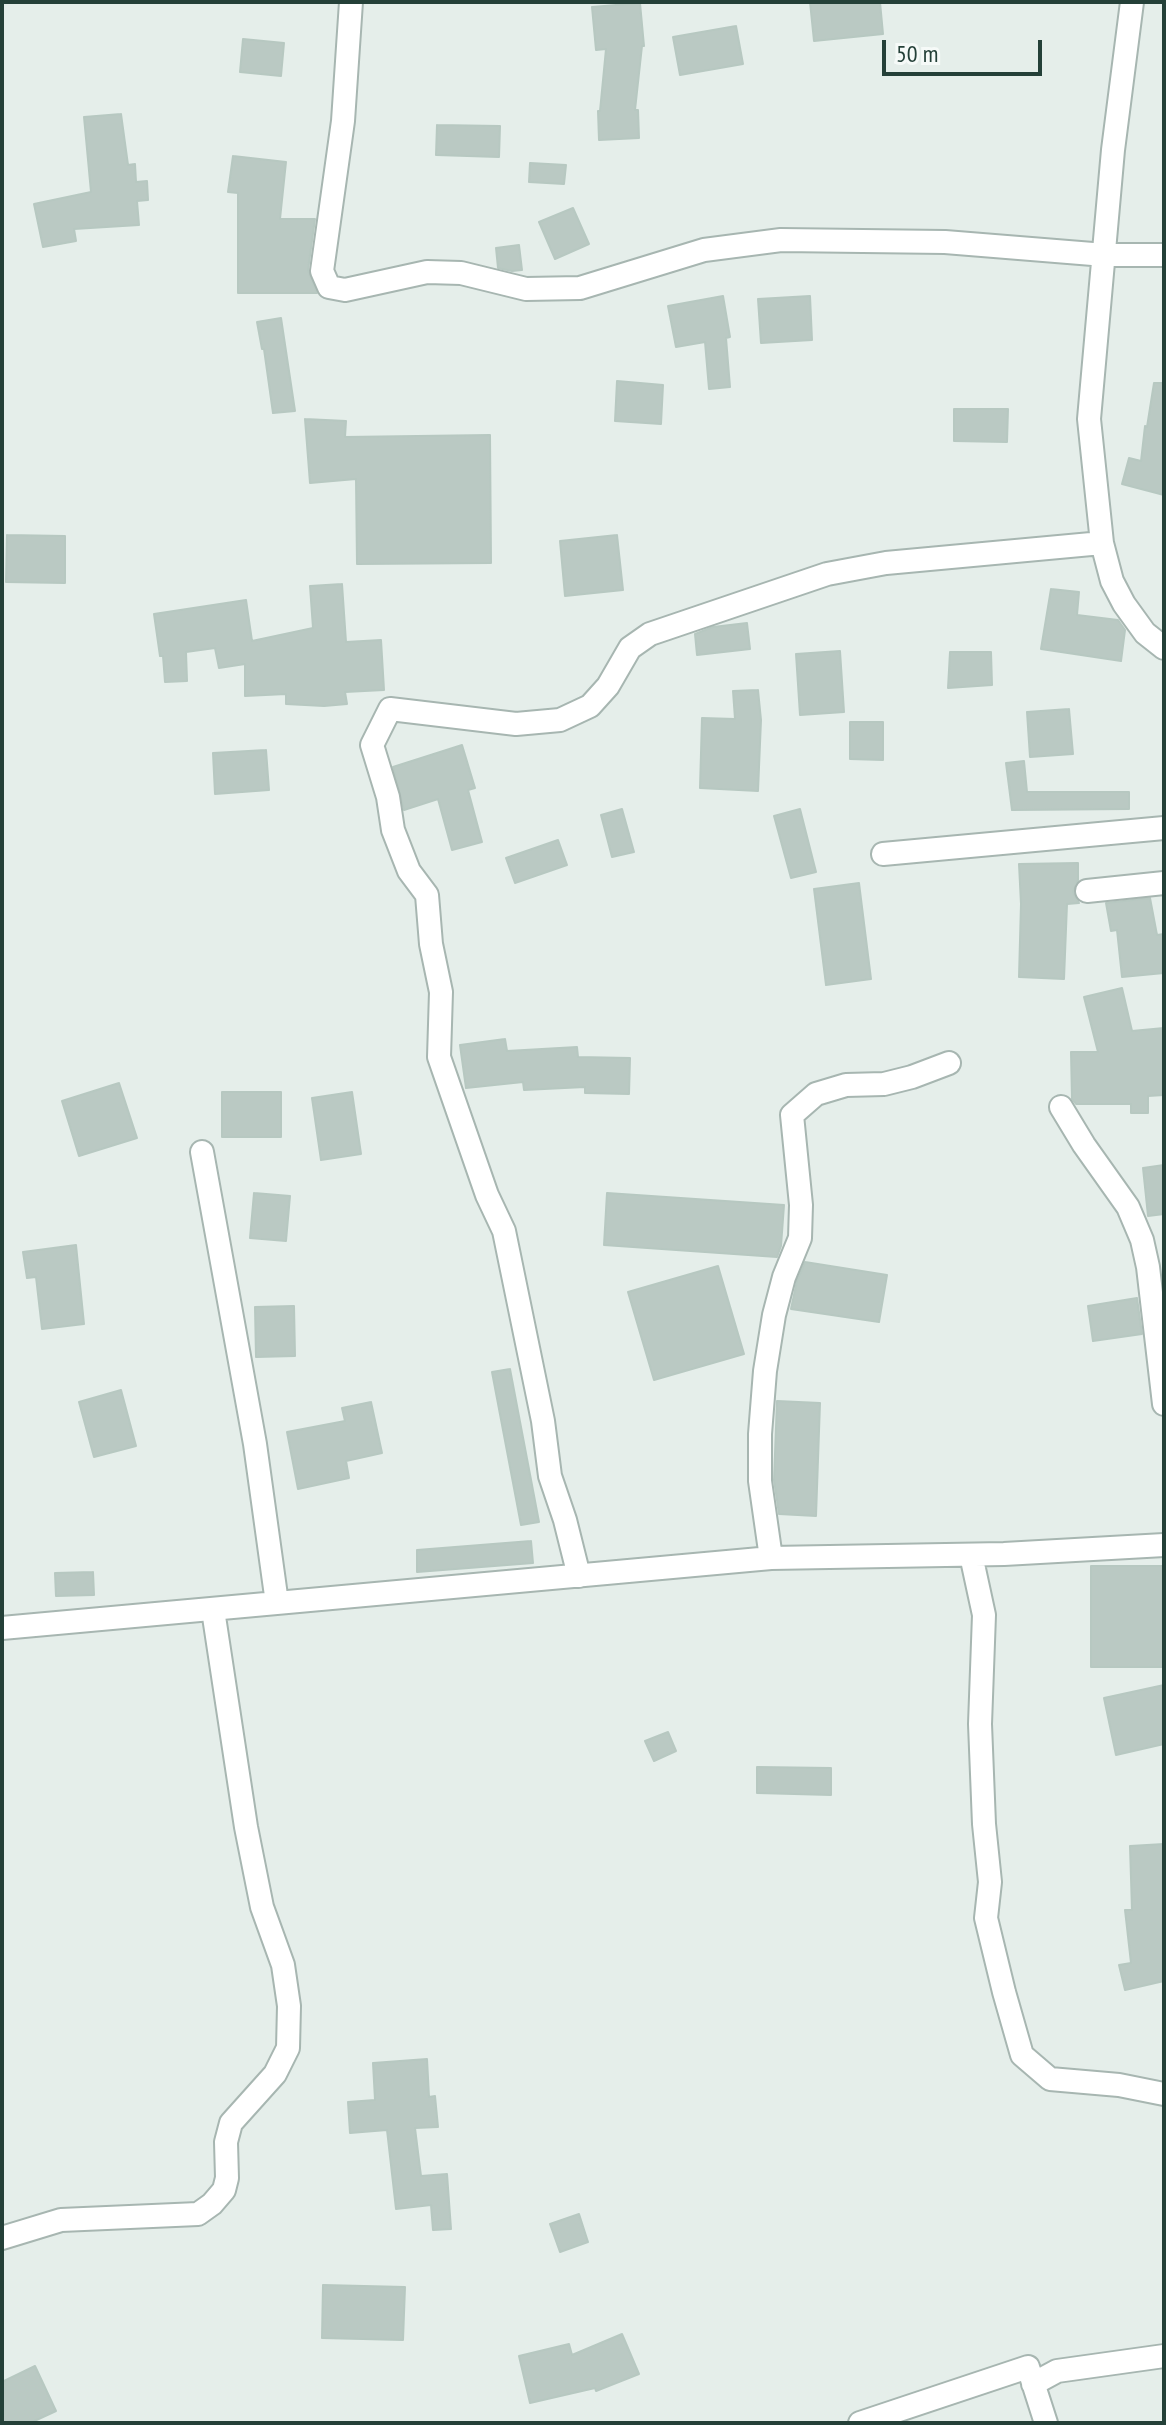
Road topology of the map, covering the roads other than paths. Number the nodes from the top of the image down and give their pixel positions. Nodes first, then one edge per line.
1 (351, 2) edge
2 (1132, 2) edge
3 (1105, 255) junction
4 (1164, 255) edge
5 (1102, 543) junction
6 (1164, 648) edge
7 (1164, 828) edge
8 (883, 854) dead end
9 (1164, 883) edge
10 (1087, 891) dead end
11 (949, 1063) dead end
12 (1061, 1107) dead end
13 (202, 1152) dead end
14 (1164, 1404) edge
15 (1164, 1545) edge
16 (971, 1555) junction
17 (771, 1558) junction
18 (579, 1576) junction
19 (277, 1603) junction
20 (213, 1610) junction
21 (2, 1628) edge
22 (1164, 2094) edge
23 (2, 2238) edge
24 (1164, 2356) edge
25 (1033, 2384) junction
26 (860, 2423) edge
27 (1046, 2423) edge

1 - 3 street
2 - 3 street
3 - 4 street
3 - 5 street
5 - 6 street
5 - 18 street
7 - 8 street
9 - 10 street
11 - 17 street
12 - 14 street
13 - 19 street
15 - 16 street
16 - 17 street
16 - 22 street
17 - 18 street
18 - 19 street
19 - 20 street
20 - 21 street
20 - 23 street
24 - 25 street
25 - 26 street
25 - 27 street

